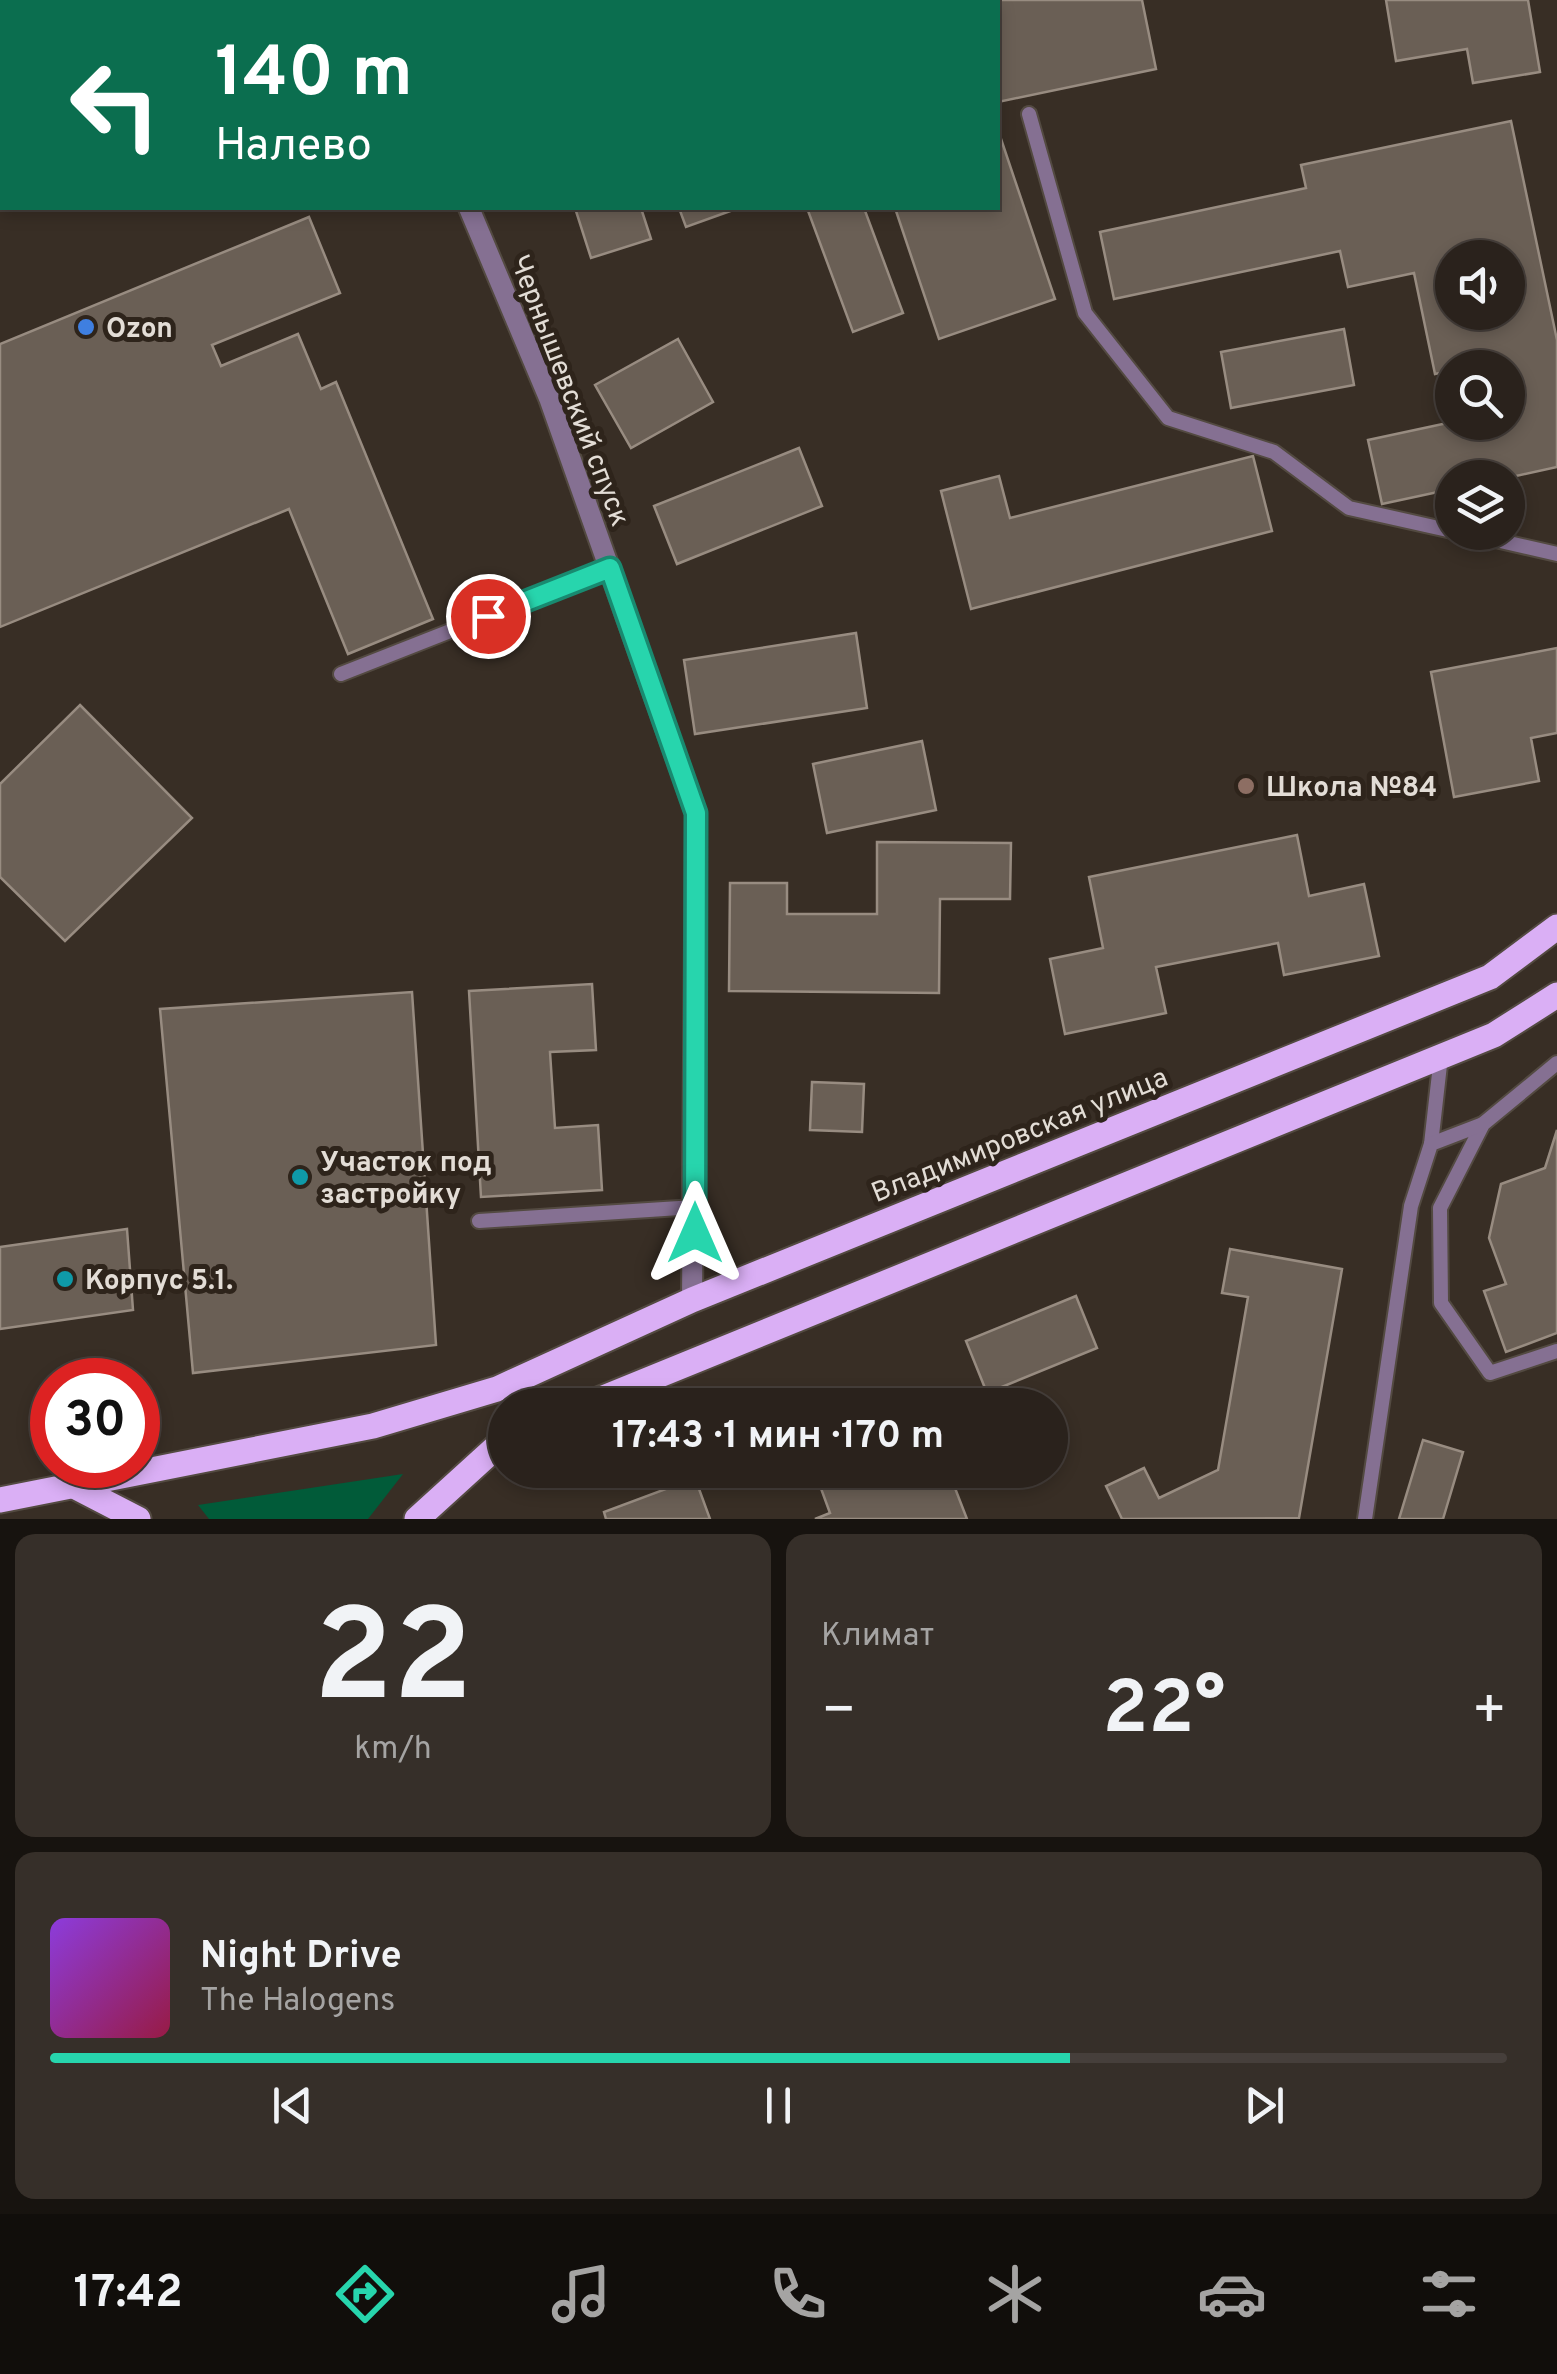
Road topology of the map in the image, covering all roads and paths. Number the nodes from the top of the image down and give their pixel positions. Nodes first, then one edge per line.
1 (1029, 114) dead end
2 (470, 210) edge
3 (1435, 526) edge
4 (1525, 547) edge
5 (1557, 554) edge
6 (610, 568) junction
7 (341, 674) dead end
8 (1557, 927) edge
9 (1557, 995) edge
10 (1441, 1056) junction
11 (1557, 1063) edge
12 (1484, 1124) junction
13 (1431, 1144) junction
14 (695, 1207) junction
15 (479, 1222) dead end
16 (692, 1300) junction
17 (1557, 1351) edge
18 (628, 1388) edge
19 (488, 1455) edge
20 (160, 1468) edge
21 (58, 1488) edge
22 (78, 1488) edge
23 (0, 1500) edge
24 (138, 1519) edge
25 (417, 1519) edge
26 (1366, 1519) edge

1 - 3 lane
2 - 6 street, Чернышевский спуск
4 - 5 lane
6 - 7 lane
6 - 14 street, Чернышевский спуск
8 - 16 main road, Владимировская улица
9 - 10 main road
10 - 13 lane
10 - 18 main road
11 - 12 lane
12 - 13 lane
12 - 17 lane
13 - 26 lane
14 - 15 lane
14 - 16 street, Чернышевский спуск
16 - 20 main road, Владимировская улица
19 - 25 main road
21 - 23 main road, Владимировская улица
22 - 24 main road

